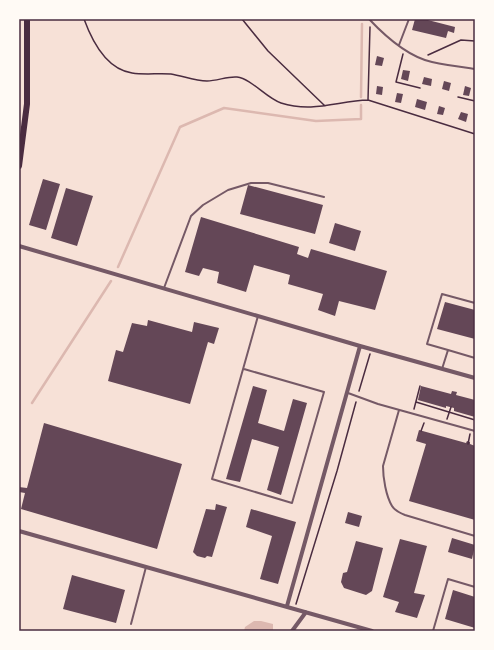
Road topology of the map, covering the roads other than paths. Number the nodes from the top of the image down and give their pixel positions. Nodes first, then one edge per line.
1 (27, 19) edge
2 (409, 19) edge
3 (370, 20) edge
4 (399, 46) junction
5 (475, 69) edge
6 (19, 166) edge
7 (324, 197) dead end
8 (19, 246) edge
9 (164, 289) junction
10 (475, 303) edge
11 (258, 316) junction
12 (360, 346) junction
13 (448, 350) junction
14 (475, 358) edge
15 (244, 369) junction
16 (442, 369) junction
17 (475, 378) edge
18 (347, 393) junction
19 (399, 410) junction
20 (475, 431) edge
21 (19, 531) edge
22 (475, 536) edge
23 (146, 567) junction
24 (475, 587) edge
25 (287, 606) junction
26 (306, 612) junction
27 (130, 624) dead end
28 (292, 631) edge
29 (372, 631) edge
30 (433, 631) edge

1 - 6 main road
2 - 4 lane
3 - 4 lane
4 - 5 lane
7 - 9 lane
8 - 9 street
9 - 11 street
10 - 13 lane
11 - 12 street
11 - 15 lane
12 - 16 street
12 - 18 street
13 - 14 lane
13 - 16 lane
15 - 15 lane
16 - 17 street
18 - 19 lane
18 - 25 street
19 - 20 lane
19 - 22 lane
21 - 23 street
23 - 25 street
23 - 27 lane
24 - 30 lane
25 - 26 street
26 - 28 street
26 - 29 street

